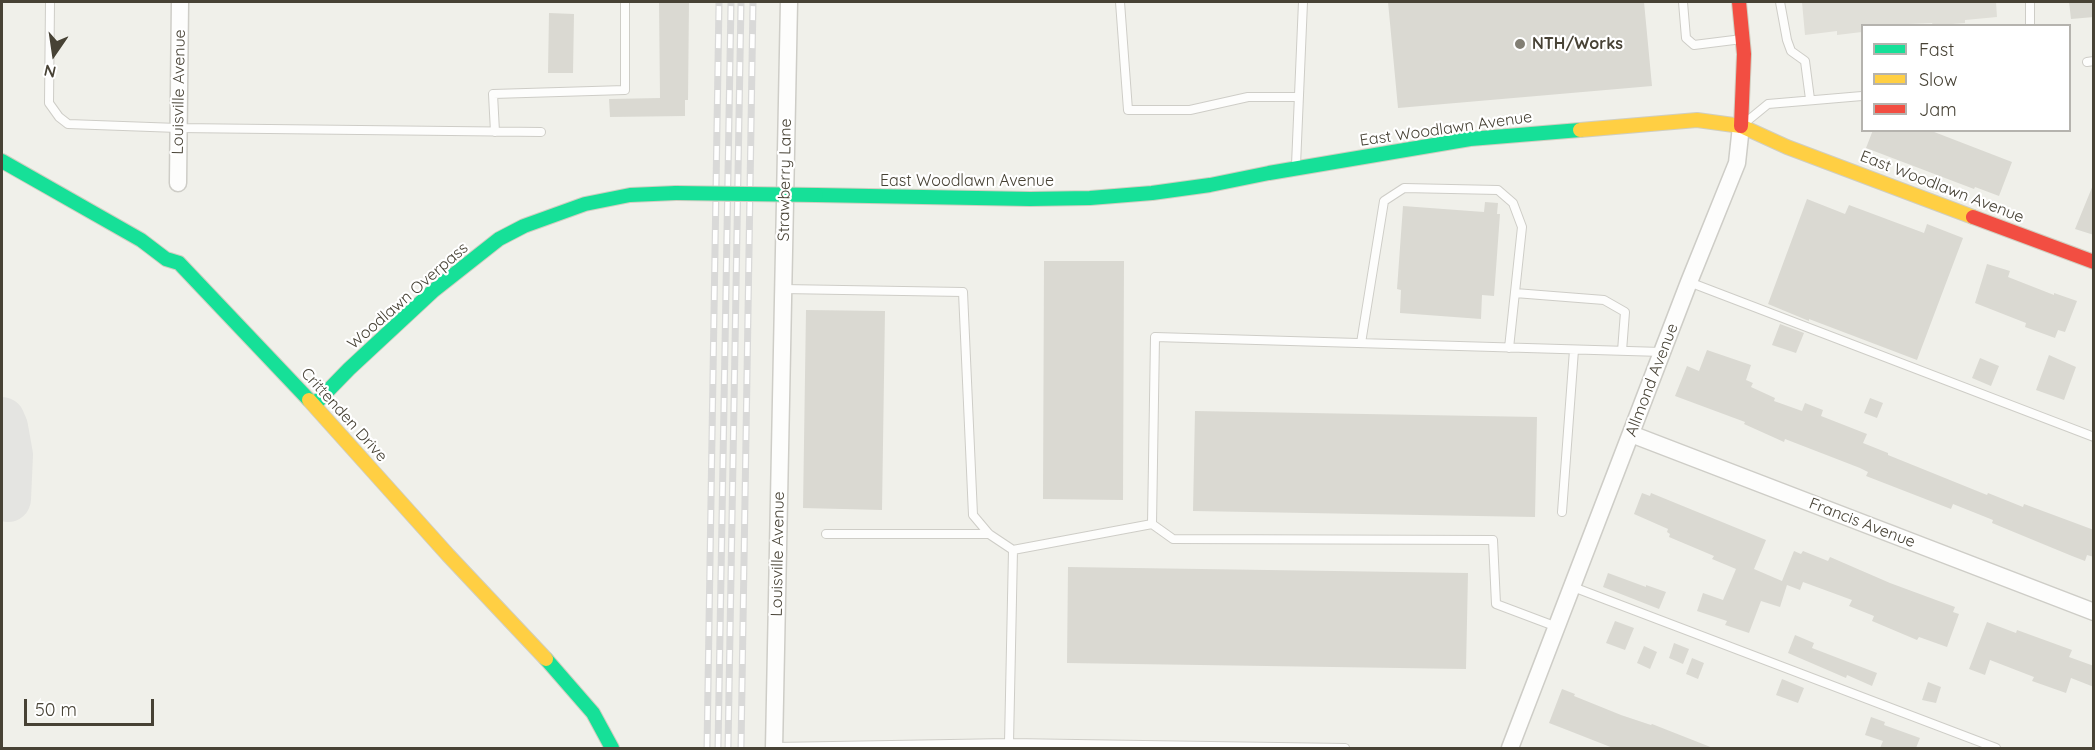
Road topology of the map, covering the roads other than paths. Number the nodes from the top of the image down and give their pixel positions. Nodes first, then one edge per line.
1 (50, 2) edge
2 (180, 2) edge
3 (625, 2) edge
4 (789, 2) edge
5 (1120, 2) edge
6 (1303, 2) edge
7 (1683, 2) edge
8 (1739, 2) edge
9 (1780, 2) edge
10 (2030, 2) edge
11 (2030, 24) edge
12 (1743, 39) junction
13 (1861, 96) edge
14 (1298, 98) junction
15 (1810, 99) junction
16 (1741, 126) junction
17 (178, 128) junction
18 (495, 132) junction
19 (541, 132) dead end
20 (2, 161) edge
21 (1295, 169) junction
22 (178, 183) dead end
23 (816, 195) joint
24 (2094, 262) edge
25 (1689, 282) junction
26 (782, 289) junction
27 (1515, 293) junction
28 (1360, 343) junction
29 (1509, 348) junction
30 (1574, 350) junction
31 (1622, 351) junction
32 (1662, 352) junction
33 (780, 359) joint
34 (314, 405) junction
35 (1631, 434) junction
36 (2094, 437) edge
37 (1562, 512) dead end
38 (1152, 524) junction
39 (826, 534) dead end
40 (989, 534) junction
41 (1013, 550) junction
42 (1573, 587) junction
43 (2094, 612) edge
44 (1557, 628) junction
45 (1009, 746) edge
46 (800, 747) edge
47 (612, 748) edge
48 (774, 748) edge
49 (1345, 748) edge
50 (1510, 748) edge
51 (1996, 748) edge

1 - 17 lane
2 - 17 street, Louisville Avenue
3 - 18 lane
4 - 26 street, Strawberry Lane
5 - 14 lane
6 - 14 lane
7 - 12 lane
8 - 12 main road, Allmond Avenue
9 - 15 lane
10 - 11 lane
12 - 16 main road, Allmond Avenue
13 - 15 lane
14 - 21 lane
15 - 16 lane
16 - 21 main road, East Woodlawn Avenue
16 - 24 main road, East Woodlawn Avenue
16 - 25 street, Allmond Avenue
17 - 18 lane
17 - 22 street, Louisville Avenue
18 - 19 lane
20 - 34 main road, Crittenden Drive
21 - 23 main road, East Woodlawn Avenue
23 - 34 main road, Woodlawn Overpass, bridge
25 - 32 street, Allmond Avenue
25 - 36 lane
26 - 33 street, Strawberry Lane
26 - 40 lane
27 - 28 lane
27 - 29 lane
27 - 31 lane
28 - 29 lane
28 - 38 lane
29 - 30 lane
30 - 31 lane
30 - 37 lane
31 - 32 lane
32 - 35 street, Allmond Avenue
33 - 48 street, Louisville Avenue
34 - 47 main road, Crittenden Drive
35 - 42 street, Allmond Avenue
35 - 43 street, Francis Avenue
38 - 41 lane
38 - 44 lane
39 - 40 lane
40 - 41 lane
41 - 45 lane
42 - 44 street, Allmond Avenue
42 - 51 lane
44 - 50 street, Allmond Avenue
45 - 46 lane
45 - 49 lane
46 - 48 lane

